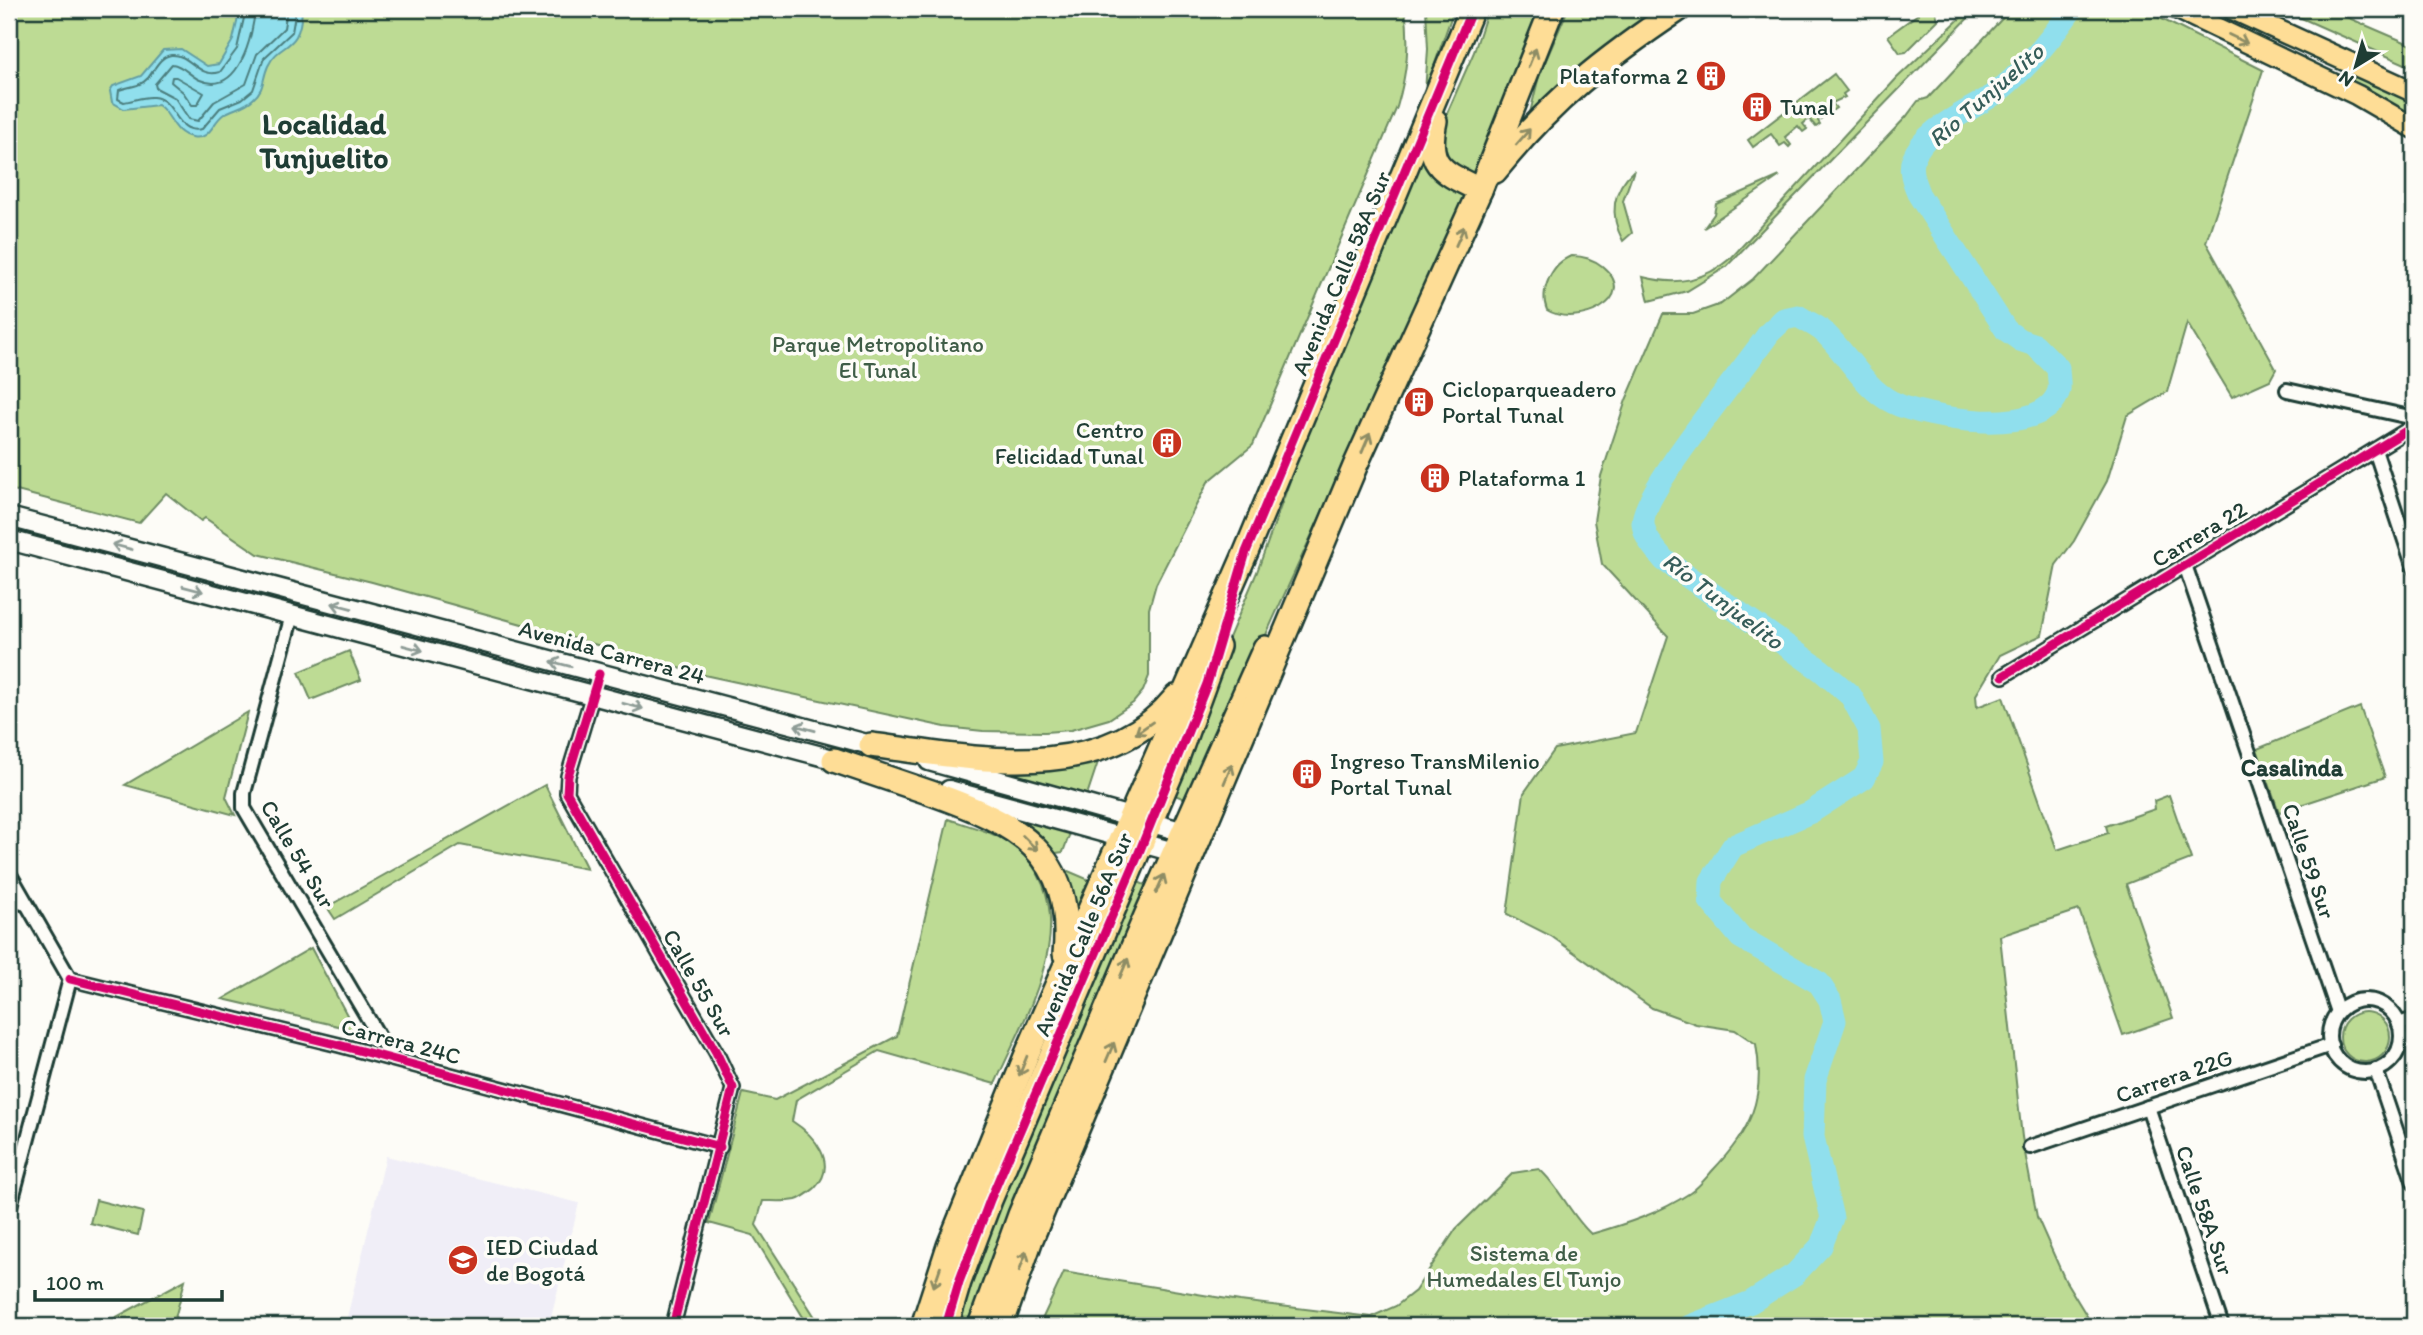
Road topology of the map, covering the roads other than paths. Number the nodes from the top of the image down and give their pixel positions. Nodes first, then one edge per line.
1 (1472, 9) edge
2 (1552, 9) edge
3 (1679, 9) edge
4 (2177, 9) edge
5 (2232, 9) edge
6 (1447, 68) junction
7 (2414, 92) edge
8 (2414, 128) edge
9 (1480, 190) junction
10 (2287, 390) dead end
11 (2414, 418) edge
12 (2414, 426) edge
13 (2375, 450) junction
14 (9, 517) edge
15 (9, 540) edge
16 (1246, 552) junction
17 (2185, 565) junction
18 (2414, 568) edge
19 (292, 615) junction
20 (599, 674) junction
21 (2003, 676) dead end
22 (1191, 678) junction
23 (592, 695) junction
24 (871, 745) junction
25 (834, 760) junction
26 (1137, 830) junction
27 (1188, 844) junction
28 (9, 873) edge
29 (9, 899) edge
30 (26, 904) junction
31 (70, 979) junction
32 (1059, 981) junction
33 (2338, 1012) junction
34 (2414, 1019) edge
35 (2399, 1024) junction
36 (2331, 1045) junction
37 (392, 1059) junction
38 (2375, 1070) junction
39 (2148, 1107) junction
40 (1059, 1122) junction
41 (720, 1147) junction
42 (2030, 1147) dead end
43 (1056, 1180) junction
44 (2414, 1184) edge
45 (9, 1210) edge
46 (946, 1325) edge
47 (673, 1326) edge
48 (923, 1326) edge
49 (980, 1326) edge
50 (1001, 1326) edge
51 (2222, 1326) edge

1 - 6 highway, Avenida Calle 58A Sur
9 -> 2 highway
9 -> 3 highway
4 -> 8 main road
5 - 7 main road
6 - 9 highway
6 - 16 highway, Avenida Calle 58A Sur
27 -> 9 highway
10 - 11 street
12 - 13 street, Carrera 22
13 - 17 street, Carrera 22
13 - 18 street
20 -> 14 main road, Avenida Carrera 24
15 -> 19 main road, Avenida Carrera 24
16 - 22 highway, Avenida Calle 58A Sur
16 - 26 highway, Avenida Calle 56A Sur
17 - 21 street, Carrera 22
17 - 33 street, Calle 59 Sur
19 -> 23 main road, Avenida Carrera 24
19 - 37 street, Calle 54 Sur
20 - 23 street, Calle 55 Sur
24 -> 20 main road, Avenida Carrera 24
22 -> 24 highway
22 - 26 highway, Avenida Calle 58A Sur
23 -> 25 main road, Avenida Carrera 24
23 - 41 street, Calle 55 Sur
24 - 26 main road, Avenida Carrera 24
25 - 26 main road, Avenida Carrera 24
25 -> 32 highway
26 - 27 main road, Avenida Carrera 24
26 - 32 highway, Avenida Calle 56A Sur
26 - 46 highway, Avenida Calle 56A Sur
40 -> 27 highway
43 -> 27 highway
28 - 30 street
29 - 30 street
30 - 31 street
31 - 37 street, Carrera 24C
31 - 45 street
32 -> 48 highway, Avenida Calle 56A Sur
33 - 35 street
33 - 36 street
34 - 35 street
35 - 38 street
36 - 38 street
36 - 39 street, Carrera 22G
37 - 41 street, Carrera 24C
38 - 44 street
39 - 42 street, Carrera 22G
39 - 51 street, Calle 58A Sur
40 - 43 highway
40 - 49 highway
41 - 47 street, Calle 55 Sur
50 -> 43 highway

